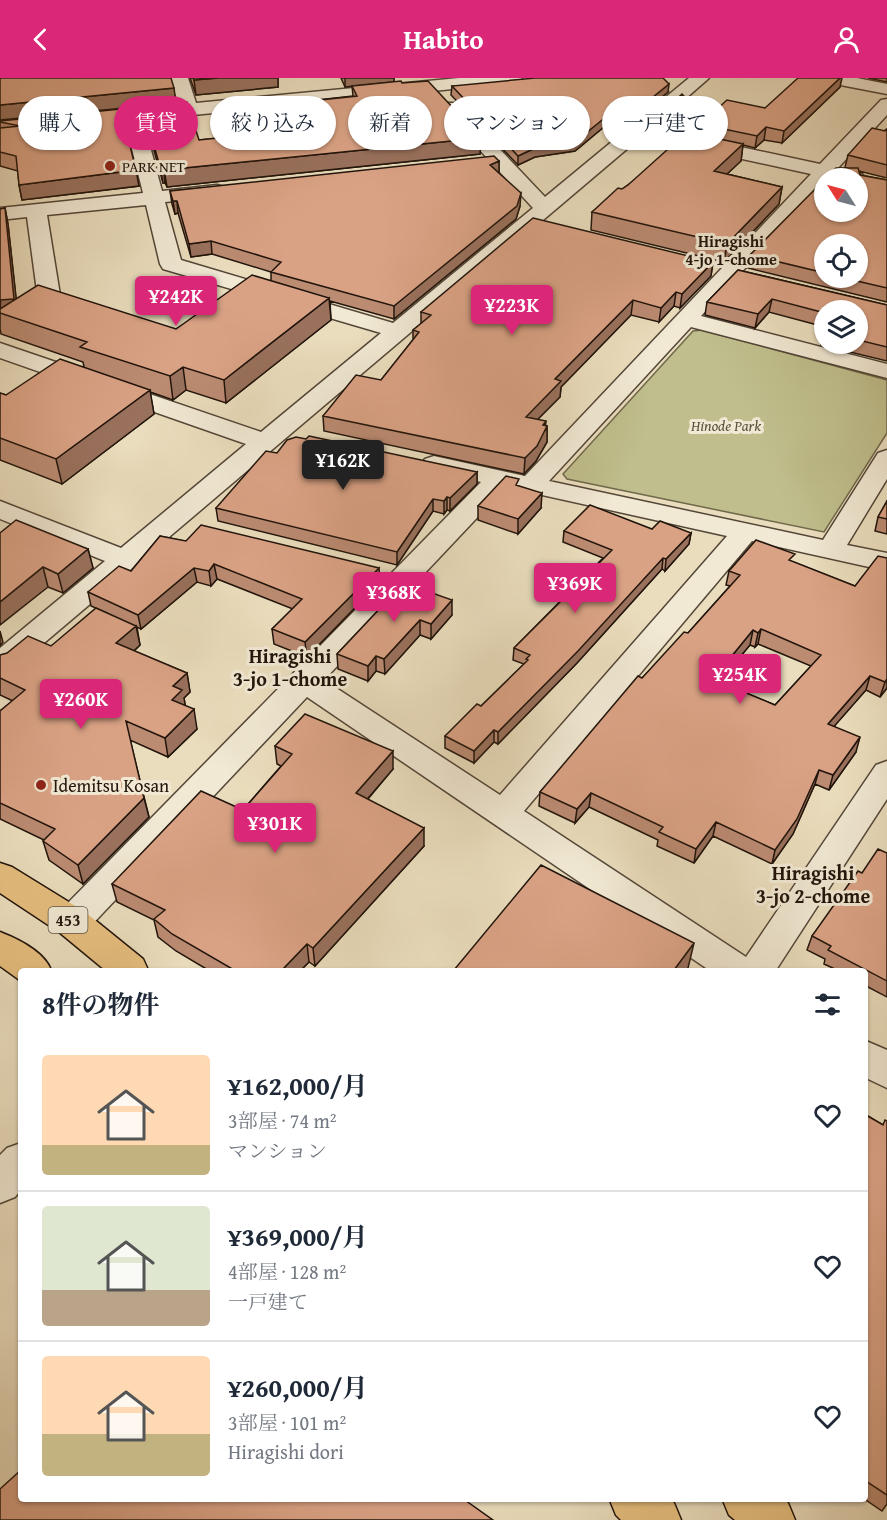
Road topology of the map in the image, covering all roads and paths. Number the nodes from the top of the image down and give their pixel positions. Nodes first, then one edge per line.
1 (179, 78) edge
2 (513, 78) edge
3 (700, 78) edge
4 (830, 78) edge
5 (428, 82) edge
6 (887, 89) edge
7 (185, 96) edge
8 (678, 96) edge
9 (887, 104) edge
10 (198, 108) edge
11 (114, 117) edge
12 (0, 128) edge
13 (142, 150) edge
14 (615, 150) edge
15 (727, 150) edge
16 (499, 160) junction
17 (475, 162) edge
18 (825, 168) edge
19 (814, 169) edge
20 (814, 180) edge
21 (238, 188) edge
22 (155, 197) junction
23 (36, 210) junction
24 (0, 214) edge
25 (540, 219) junction
26 (707, 266) edge
27 (730, 272) junction
28 (752, 278) edge
29 (106, 317) edge
30 (685, 319) junction
31 (397, 331) junction
32 (0, 350) edge
33 (887, 371) edge
34 (271, 436) junction
35 (312, 438) edge
36 (406, 458) edge
37 (887, 458) edge
38 (500, 478) junction
39 (531, 485) junction
40 (0, 509) edge
41 (171, 520) junction
42 (198, 527) edge
43 (745, 532) junction
44 (830, 550) junction
45 (124, 559) junction
46 (887, 562) edge
47 (0, 664) edge
48 (304, 681) junction
49 (887, 773) edge
50 (503, 814) junction
51 (0, 876) edge
52 (72, 922) junction
53 (0, 947) edge
54 (30, 968) edge
55 (128, 968) edge
56 (734, 968) edge
57 (758, 968) edge
58 (868, 1058) edge
59 (887, 1071) edge
60 (18, 1164) edge
61 (0, 1184) edge
62 (637, 1502) edge
63 (751, 1502) edge
64 (657, 1520) edge
65 (771, 1520) edge

1 - 7 street
2 - 5 street
3 - 8 street
4 - 6 street
5 - 10 street
5 - 16 street
9 - 18 street
11 - 12 street
13 - 22 street
14 - 25 street
15 - 19 street
16 - 17 street
16 - 25 street
20 - 27 street
21 - 22 street
22 - 23 street
22 - 31 street
23 - 24 street
23 - 29 street
25 - 31 street
26 - 27 street
27 - 28 street
27 - 30 street
30 - 33 street
30 - 39 street
31 - 34 street
32 - 34 street
34 - 35 street
34 - 41 street
36 - 38 street
37 - 44 street
38 - 39 street
38 - 48 street
39 - 43 street
40 - 45 street
41 - 42 street
41 - 45 street
43 - 44 street
43 - 50 street
44 - 46 street
45 - 47 street
48 - 50 street
48 - 52 street
49 - 57 street
50 - 56 street
51 - 52 highway, 453
52 - 55 highway, 453
53 - 54 highway
58 - 59 street
60 - 61 street
62 - 64 highway
63 - 65 highway

